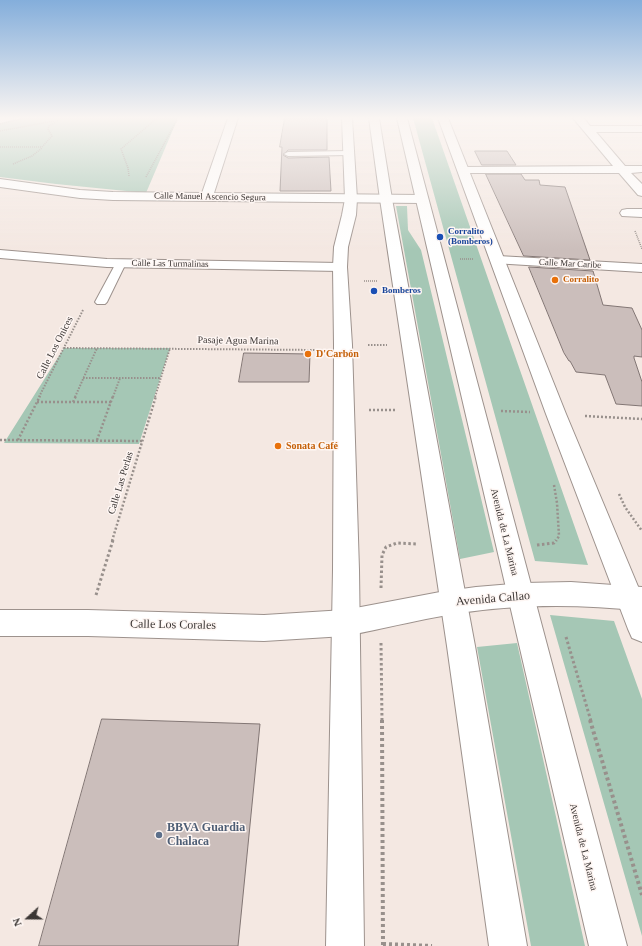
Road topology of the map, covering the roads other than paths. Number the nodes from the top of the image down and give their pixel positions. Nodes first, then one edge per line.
1 (218, 162) edge
2 (348, 162) edge
3 (381, 162) edge
4 (412, 162) edge
5 (461, 162) edge
6 (616, 162) edge
7 (622, 169) junction
8 (642, 169) edge
9 (464, 170) junction
10 (0, 183) edge
11 (642, 192) edge
12 (207, 197) junction
13 (350, 199) junction
14 (386, 199) junction
15 (421, 199) junction
16 (627, 213) dead end
17 (642, 214) edge
18 (0, 254) edge
19 (498, 260) junction
20 (121, 264) junction
21 (642, 268) edge
22 (340, 274) junction
23 (102, 302) dead end
24 (520, 596) junction
25 (636, 598) edge
26 (454, 602) junction
27 (0, 623) edge
28 (345, 623) junction
29 (642, 628) edge
30 (345, 944) edge
31 (508, 946) edge
32 (608, 946) edge

1 - 12 main road
2 - 13 main road
3 - 14 main road
4 - 15 main road, Avenida de La Marina
5 - 9 main road
6 - 7 main road
7 - 8 main road
7 - 9 main road
7 - 11 main road
9 - 19 main road
10 - 12 main road, Calle Manuel Ascencio Segura
12 - 13 main road, Calle Manuel Ascencio Segura
13 - 14 main road, Calle Manuel Ascencio Segura
13 - 22 main road
14 - 15 main road, Calle Manuel Ascencio Segura
14 - 26 main road
15 - 24 main road, Avenida de La Marina
16 - 17 main road
18 - 20 main road, Calle Las Turmalinas
19 - 21 main road, Calle Mar Caribe
19 - 25 main road
20 - 22 main road, Calle Las Turmalinas
20 - 23 lane
22 - 28 main road
24 - 25 main road, Avenida Callao
24 - 26 main road, Avenida Callao
24 - 32 main road, Avenida de La Marina
25 - 29 main road
26 - 28 main road, Avenida Callao
26 - 31 main road
27 - 28 main road, Calle Los Corales
28 - 30 main road

